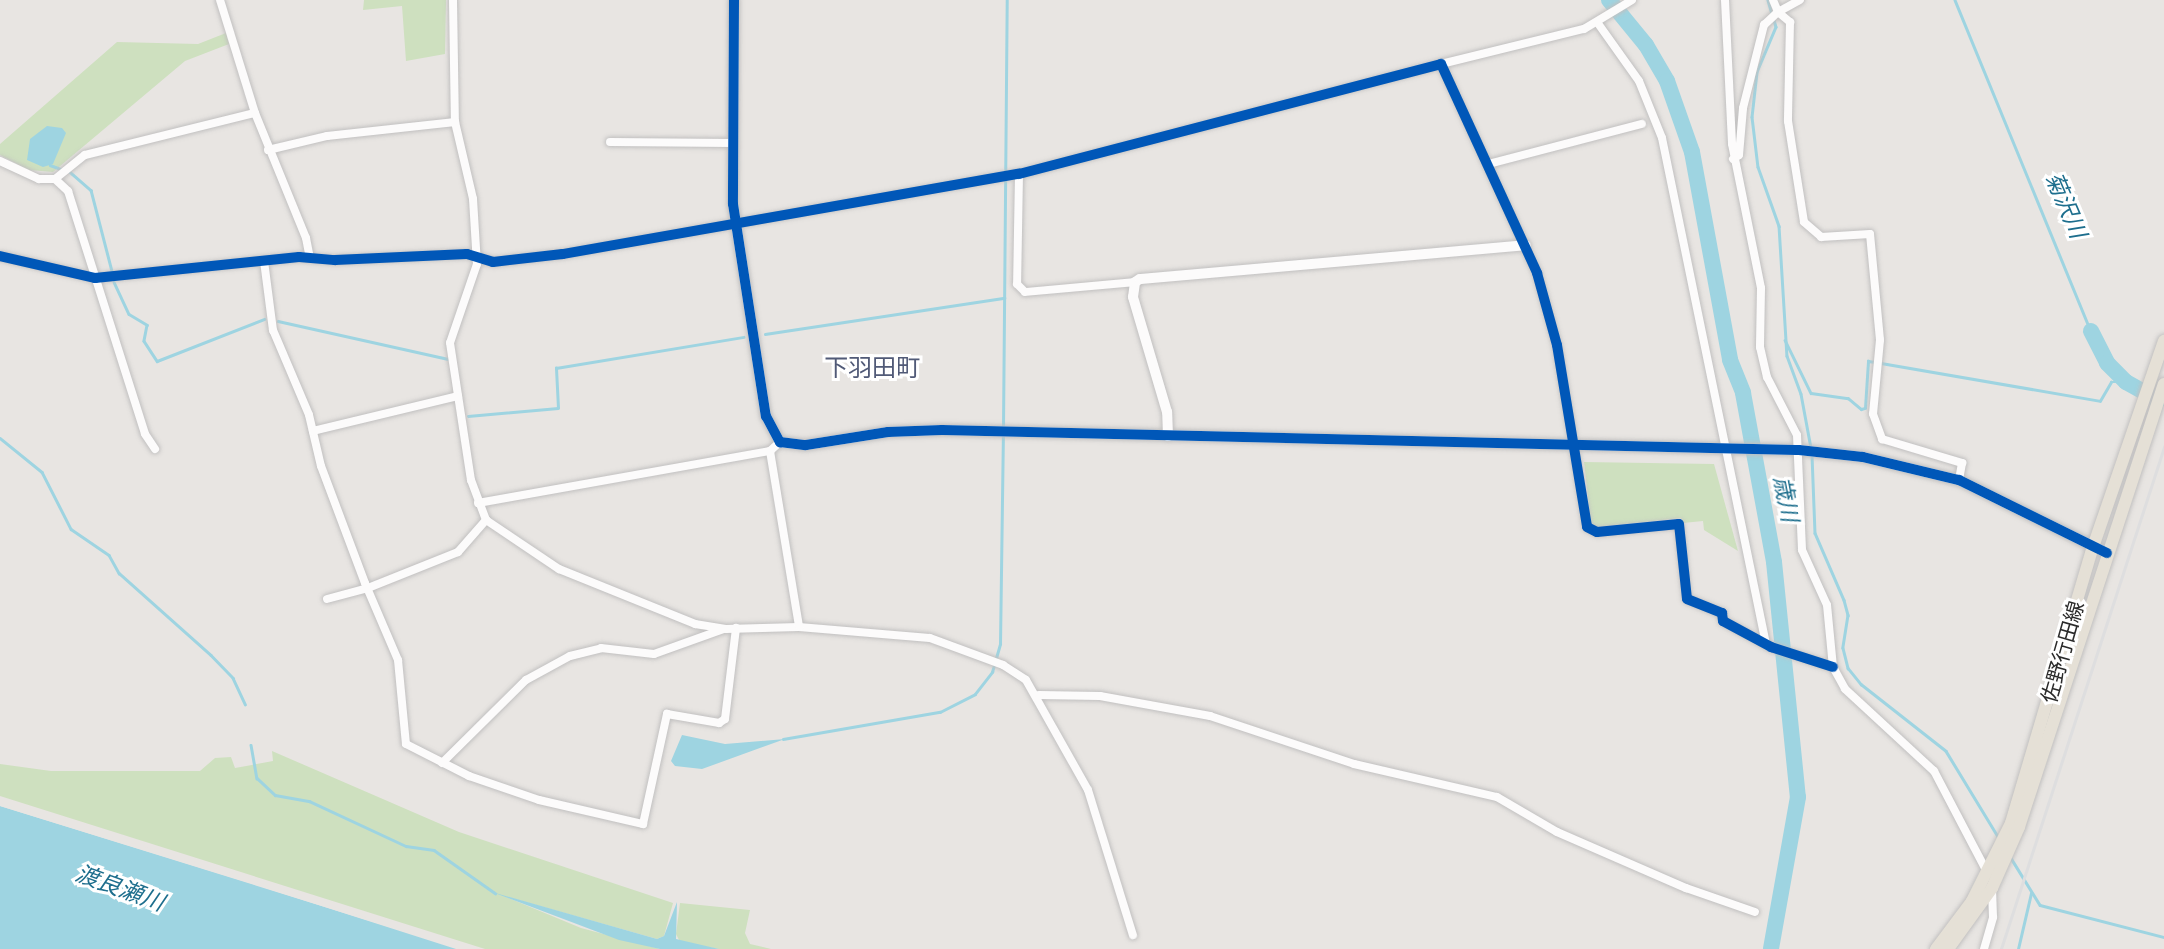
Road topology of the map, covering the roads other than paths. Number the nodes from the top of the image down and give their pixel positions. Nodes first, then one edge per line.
1 (220, 0) edge
2 (453, 0) edge
3 (734, 0) edge
4 (1632, 0) edge
5 (1725, 0) edge
6 (1773, 0) edge
7 (1800, 0) edge
8 (1775, 15) junction
9 (1597, 22) junction
10 (1441, 64) junction
11 (255, 113) junction
12 (455, 122) junction
13 (1642, 124) dead end
14 (610, 142) dead end
15 (733, 143) junction
16 (268, 150) junction
17 (1733, 159) junction
18 (0, 161) edge
19 (1488, 164) junction
20 (1010, 175) junction
21 (55, 179) junction
22 (736, 224) junction
23 (1526, 245) junction
24 (476, 256) junction
25 (0, 257) edge
26 (310, 258) junction
27 (264, 261) junction
28 (95, 278) junction
29 (1135, 282) junction
30 (2164, 341) edge
31 (2164, 384) edge
32 (458, 396) junction
33 (313, 431) junction
34 (1168, 436) junction
35 (780, 442) junction
36 (1575, 446) junction
37 (155, 449) dead end
38 (1728, 450) junction
39 (1797, 450) junction
40 (770, 451) junction
41 (1959, 480) junction
42 (478, 503) junction
43 (486, 520) junction
44 (2093, 547) junction
45 (2107, 553) junction
46 (368, 588) junction
47 (327, 599) dead end
48 (799, 626) junction
49 (736, 628) junction
50 (724, 629) junction
51 (1769, 645) junction
52 (1833, 667) junction
53 (1039, 695) junction
54 (442, 763) junction
55 (1987, 874) junction
56 (1992, 888) junction
57 (1755, 912) dead end
58 (1133, 934) dead end
59 (1936, 949) edge
60 (1948, 949) edge
61 (1984, 949) edge

1 - 11 street
2 - 12 street
3 - 15 street
4 - 9 street
5 - 17 street
6 - 8 street
7 - 8 street
8 - 17 street
8 - 41 street
9 - 10 street
9 - 38 street
10 - 19 street
10 - 20 street
11 - 16 street
11 - 21 street
12 - 16 street
12 - 24 street
13 - 19 street
14 - 15 street
15 - 22 street
16 - 26 street
17 - 39 street
18 - 21 street
19 - 23 street
20 - 22 street
20 - 29 street
21 - 28 street
22 - 24 street
22 - 35 street
23 - 29 street
23 - 36 street
24 - 26 street
24 - 32 street
25 - 28 street
26 - 27 street
27 - 28 street
27 - 33 street
28 - 37 street
29 - 34 street
30 - 44 main road, 佐野行田線
31 - 45 main road, 佐野行田線
32 - 33 street
32 - 42 street
33 - 46 street
34 - 35 street
34 - 36 street
35 - 40 street
36 - 38 street
36 - 51 street
38 - 39 street
38 - 51 street
39 - 41 street
39 - 52 street
40 - 42 street
40 - 48 street
41 - 44 street
42 - 43 street
43 - 46 street
43 - 50 street
44 - 45 street
44 - 55 main road, 佐野行田線
45 - 56 main road, 佐野行田線
46 - 47 street
46 - 54 street
48 - 49 street
48 - 53 street
49 - 50 street
49 - 54 street
50 - 54 street
51 - 52 street
52 - 55 street
53 - 57 street
53 - 58 street
55 - 56 street
55 - 59 main road, 佐野行田線
56 - 60 main road, 佐野行田線
56 - 61 street

